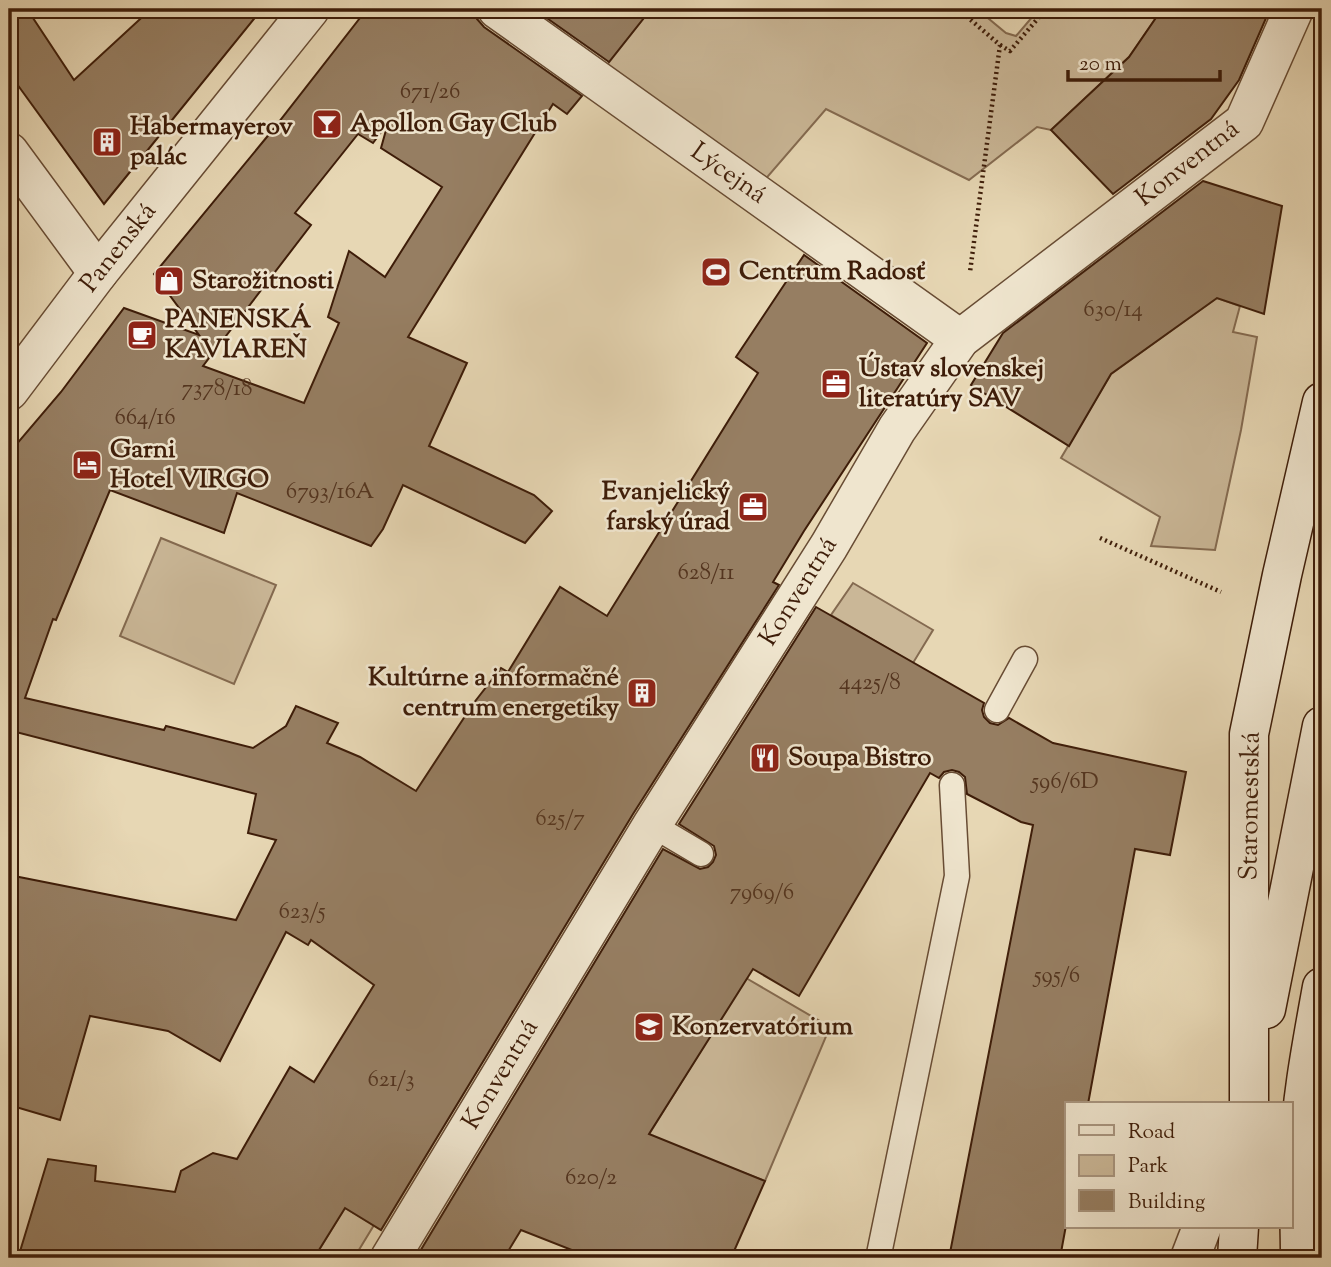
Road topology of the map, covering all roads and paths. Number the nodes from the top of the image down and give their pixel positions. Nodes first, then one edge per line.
1 (310, 9) edge
2 (497, 9) edge
3 (958, 9) edge
4 (1046, 9) edge
5 (1294, 9) edge
6 (1000, 45) junction
7 (9, 152) edge
8 (98, 274) junction
9 (960, 339) junction
10 (9, 391) edge
11 (1322, 402) edge
12 (1100, 538) dead end
13 (1221, 592) dead end
14 (1025, 659) dead end
15 (996, 710) dead end
16 (1322, 726) edge
17 (952, 785) dead end
18 (652, 825) junction
19 (701, 854) dead end
20 (1322, 987) edge
21 (1248, 1100) edge
22 (1322, 1180) edge
23 (1202, 1228) edge
24 (1239, 1228) edge
25 (1300, 1246) edge
26 (878, 1254) dead end
27 (390, 1258) edge
28 (1190, 1258) edge
29 (1237, 1258) edge

1 - 8 street, Panenská
2 - 9 street, Lýcejná
3 - 6 path
4 - 6 path
5 - 9 street, Konventná
6 - 9 path
7 - 8 street
8 - 10 street, Panenská
9 - 18 street, Konventná
11 - 21 street, Staromestská
12 - 13 path
14 - 15 lane
16 - 21 street, Staromestská
17 - 26 lane
18 - 19 lane
18 - 27 street, Konventná
20 - 25 street
22 - 25 street
23 - 28 street
24 - 29 street

